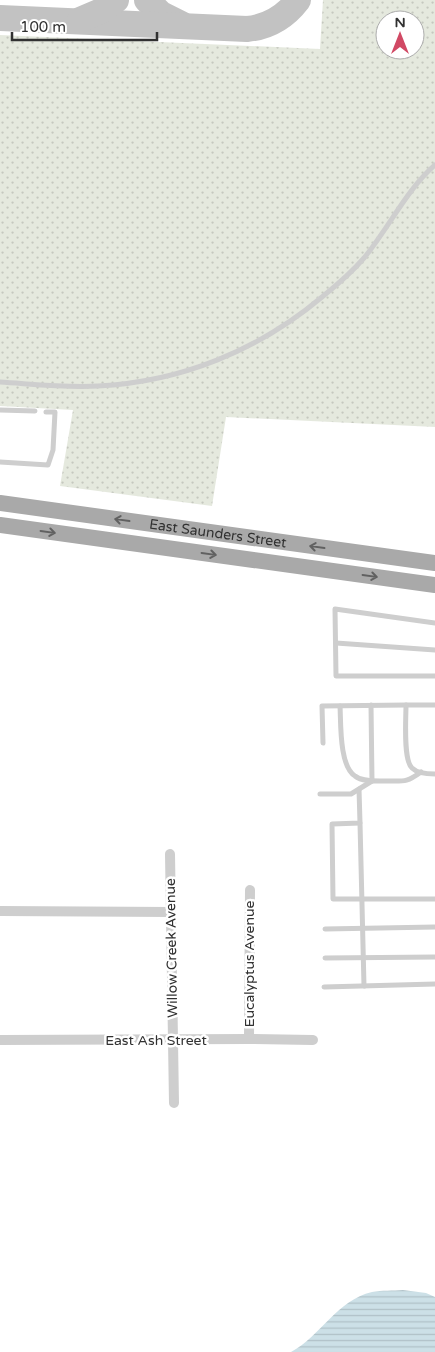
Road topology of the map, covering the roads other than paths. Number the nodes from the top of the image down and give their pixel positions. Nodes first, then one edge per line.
1 (435, 165) edge
2 (0, 382) edge
3 (0, 410) edge
4 (35, 412) dead end
5 (46, 412) dead end
6 (0, 462) edge
7 (2, 504) edge
8 (0, 525) edge
9 (435, 563) edge
10 (435, 585) edge
11 (435, 623) edge
12 (336, 643) junction
13 (435, 650) edge
14 (435, 676) edge
15 (371, 705) junction
16 (406, 705) junction
17 (435, 705) edge
18 (340, 706) junction
19 (323, 744) dead end
20 (421, 772) junction
21 (435, 774) edge
22 (372, 781) junction
23 (359, 789) junction
24 (320, 794) dead end
25 (360, 823) junction
26 (170, 854) dead end
27 (250, 890) dead end
28 (362, 899) junction
29 (435, 899) edge
30 (0, 911) edge
31 (171, 912) junction
32 (435, 927) edge
33 (363, 928) junction
34 (325, 929) dead end
35 (435, 957) edge
36 (325, 958) dead end
37 (364, 958) junction
38 (435, 984) edge
39 (364, 986) junction
40 (324, 987) dead end
41 (249, 1039) junction
42 (0, 1040) edge
43 (173, 1040) junction
44 (313, 1040) dead end
45 (174, 1103) dead end

1 - 2 lane
3 - 4 lane
5 - 6 lane
9 -> 7 main road, East Saunders Street
8 -> 10 main road, East Saunders Street
11 - 12 lane
12 - 13 lane
12 - 14 lane
15 - 16 lane
15 - 18 lane
15 - 22 lane
16 - 17 lane
16 - 20 lane
18 - 19 lane
18 - 22 lane
20 - 21 lane
20 - 22 lane
22 - 23 lane
23 - 24 lane
23 - 25 lane
25 - 28 lane
25 - 28 lane
26 - 31 street, Willow Creek Avenue
27 - 41 street, Eucalyptus Avenue
28 - 29 lane
28 - 33 lane
30 - 31 street
31 - 43 street, Willow Creek Avenue
32 - 33 lane
33 - 34 lane
33 - 37 lane
35 - 37 lane
36 - 37 lane
37 - 39 lane
38 - 39 lane
39 - 40 lane
41 - 43 street, East Ash Street
41 - 44 street, East Ash Street
42 - 43 street, East Ash Street
43 - 45 street, Willow Creek Avenue

